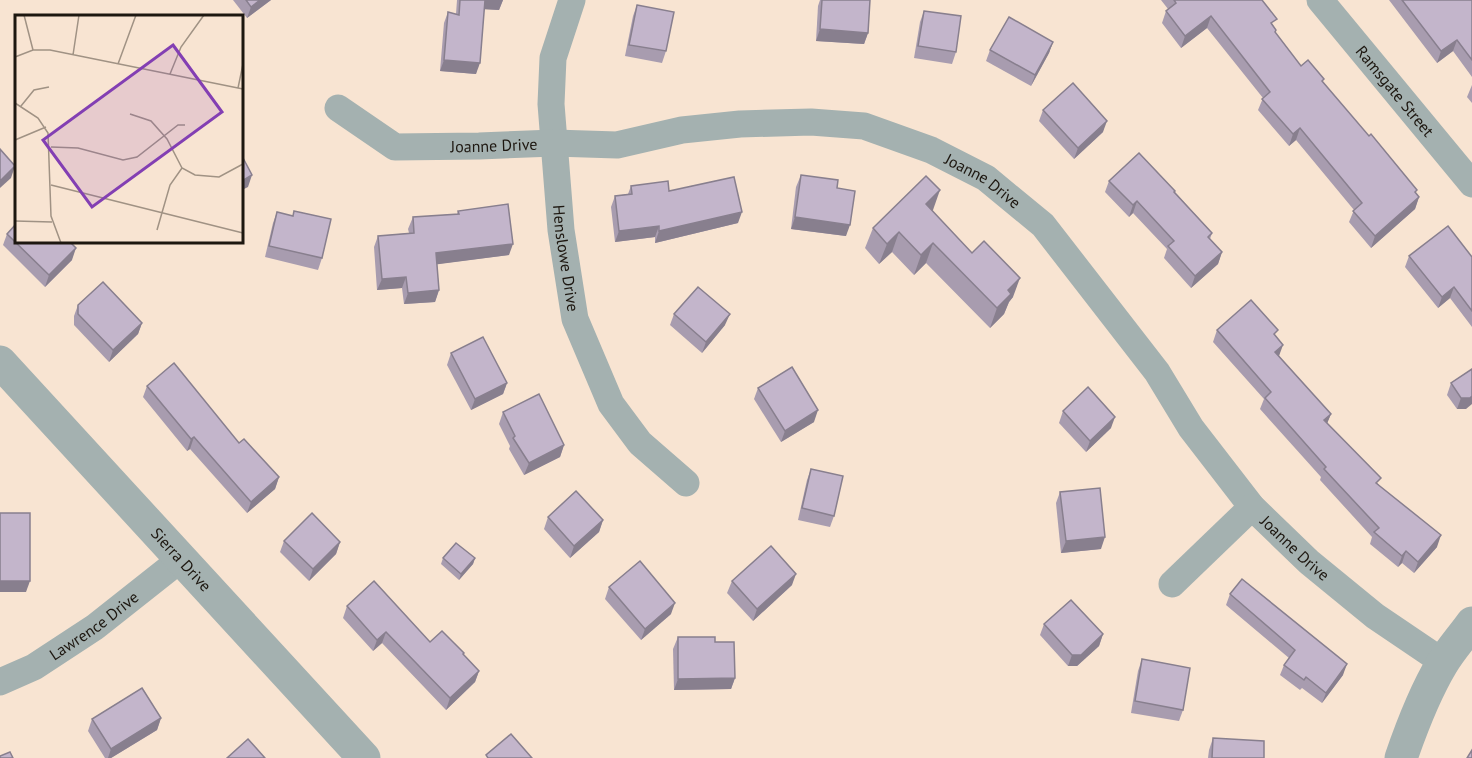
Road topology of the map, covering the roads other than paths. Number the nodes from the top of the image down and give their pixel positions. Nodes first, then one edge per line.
1 (572, 0) edge
2 (1320, 0) edge
3 (338, 108) dead end
4 (554, 143) junction
5 (1472, 184) edge
6 (0, 362) edge
7 (686, 483) dead end
8 (1252, 507) junction
9 (181, 559) junction
10 (1172, 584) dead end
11 (1472, 623) edge
12 (1443, 663) junction
13 (0, 682) edge
14 (364, 758) edge
15 (1401, 758) edge

1 - 4 street, Henslowe Drive
2 - 5 street, Ramsgate Street
3 - 4 street, Joanne Drive
4 - 7 street, Henslowe Drive
4 - 8 street, Joanne Drive
6 - 9 street, Sierra Drive
8 - 10 street
8 - 12 street, Joanne Drive
9 - 13 street, Lawrence Drive
9 - 14 street, Sierra Drive
11 - 12 street
12 - 15 street

